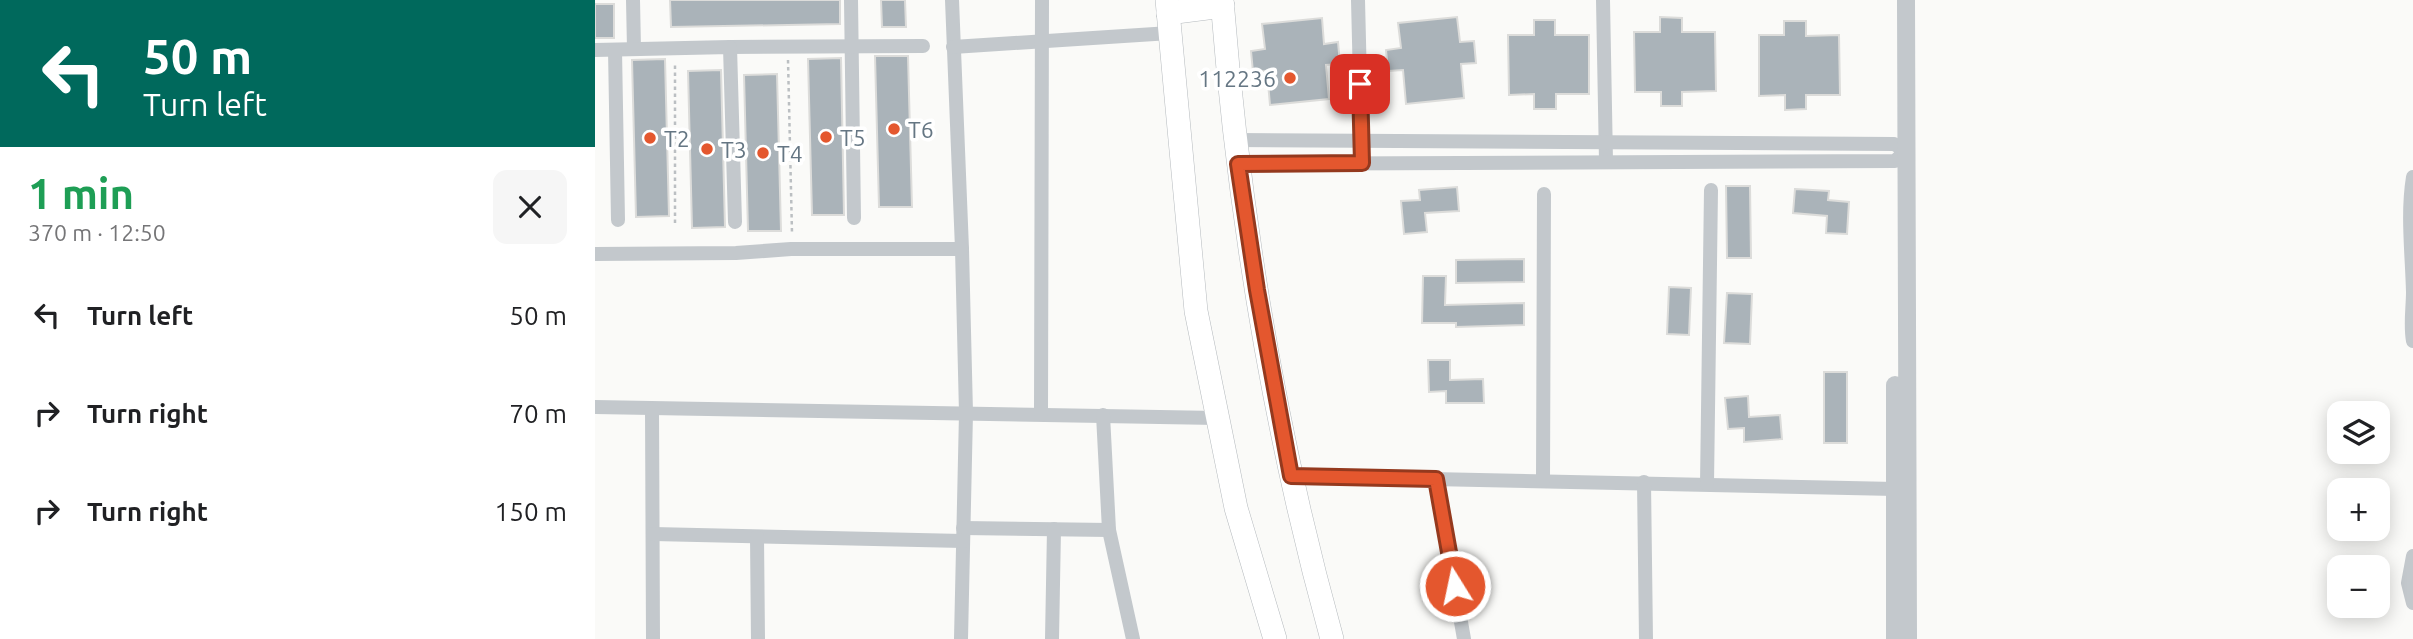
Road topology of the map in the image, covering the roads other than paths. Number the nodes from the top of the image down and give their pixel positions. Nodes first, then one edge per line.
1 (633, 0) edge
2 (851, 0) edge
3 (952, 0) edge
4 (1042, 0) edge
5 (1359, 0) edge
6 (1603, 0) edge
7 (1894, 0) edge
8 (1906, 0) edge
9 (1223, 3) edge
10 (1168, 15) edge
11 (1042, 40) junction
12 (852, 45) junction
13 (923, 46) dead end
14 (730, 47) junction
15 (953, 47) junction
16 (634, 49) junction
17 (615, 50) junction
18 (595, 51) edge
19 (1361, 139) junction
20 (1235, 140) junction
21 (1605, 141) junction
22 (1898, 152) junction
23 (1606, 162) junction
24 (1362, 163) junction
25 (1238, 164) junction
26 (2413, 177) edge
27 (1711, 190) dead end
28 (1544, 194) dead end
29 (854, 218) dead end
30 (618, 220) dead end
31 (735, 222) dead end
32 (962, 249) junction
33 (595, 254) edge
34 (2413, 341) edge
35 (595, 407) edge
36 (652, 409) junction
37 (966, 413) junction
38 (1041, 414) junction
39 (1103, 415) junction
40 (1217, 418) junction
41 (1291, 476) junction
42 (1436, 479) junction
43 (1543, 481) junction
44 (1644, 482) junction
45 (1707, 484) junction
46 (1895, 489) junction
47 (1054, 529) junction
48 (1109, 530) junction
49 (653, 534) junction
50 (963, 535) junction
51 (757, 537) junction
52 (2413, 556) edge
53 (2413, 603) edge
54 (653, 639) edge
55 (758, 639) edge
56 (961, 639) edge
57 (1052, 639) edge
58 (1133, 639) edge
59 (1275, 639) edge
60 (1332, 639) edge
61 (1464, 639) edge
62 (1646, 639) edge
63 (1895, 639) edge
64 (1908, 639) edge

1 - 16 street
2 - 12 street
3 - 15 street
4 - 11 street
5 - 19 street
6 - 21 street
7 - 22 street
8 - 22 street
9 - 10 main road
9 - 20 main road
10 - 11 street
10 - 40 main road
11 - 15 street
11 - 38 street
12 - 13 street
12 - 14 street
12 - 29 street
14 - 16 street
14 - 31 street
15 - 32 street
16 - 17 street
17 - 18 street
17 - 30 street
19 - 20 street
19 - 21 street
19 - 24 street
20 - 25 main road
21 - 22 street
21 - 23 street
22 - 23 street
22 - 46 street
22 - 64 street
23 - 24 street
24 - 25 street
25 - 41 main road
26 - 34 street
27 - 45 street
28 - 43 street
32 - 33 street
32 - 37 street
35 - 36 street
36 - 37 street
36 - 49 street
37 - 38 street
37 - 50 street
38 - 39 street
39 - 40 street
39 - 48 street
40 - 59 main road
41 - 42 street
41 - 60 main road
42 - 43 street
42 - 61 street
43 - 44 street
44 - 45 street
44 - 62 street
45 - 46 street
46 - 63 street
47 - 48 street
47 - 50 street
47 - 57 street
48 - 58 street
49 - 51 street
49 - 54 street
50 - 51 street
50 - 56 street
51 - 55 street
52 - 53 street

